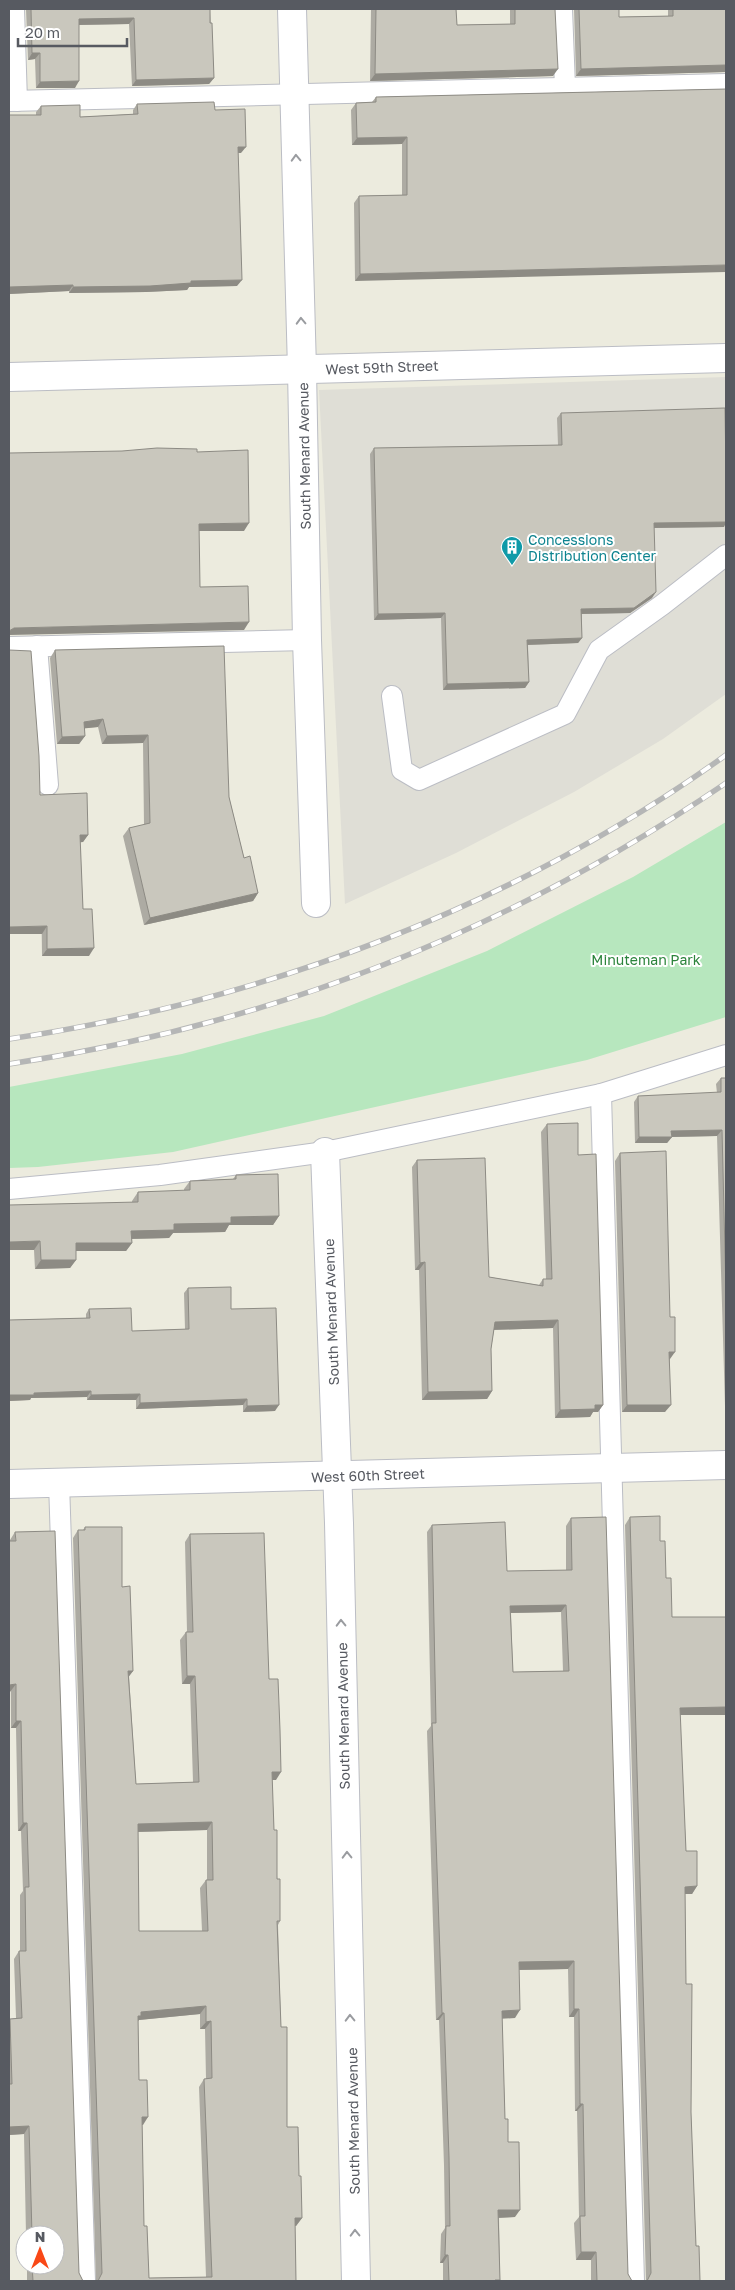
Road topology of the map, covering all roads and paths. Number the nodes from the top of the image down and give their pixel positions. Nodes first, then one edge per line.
1 (14, 9) edge
2 (292, 9) edge
3 (562, 9) edge
4 (726, 84) edge
5 (564, 87) junction
6 (294, 94) junction
7 (13, 101) edge
8 (726, 358) edge
9 (302, 369) junction
10 (9, 377) edge
11 (726, 555) edge
12 (307, 640) junction
13 (37, 646) junction
14 (9, 647) edge
15 (392, 696) dead end
16 (48, 785) dead end
17 (316, 903) dead end
18 (726, 1055) edge
19 (601, 1094) junction
20 (325, 1152) junction
21 (9, 1189) edge
22 (726, 1465) edge
23 (610, 1468) junction
24 (338, 1476) junction
25 (60, 1482) junction
26 (9, 1484) edge
27 (86, 2281) edge
28 (356, 2281) edge
29 (634, 2281) edge

1 - 7 lane
2 - 6 street, South Menard Avenue
3 - 5 lane
4 - 5 lane
5 - 6 lane
6 - 7 lane
9 -> 6 street, South Menard Avenue
8 - 9 street, West 59th Street
9 - 10 street, West 59th Street
9 - 12 street, South Menard Avenue
11 - 15 lane
12 - 13 lane
12 - 17 street, South Menard Avenue
13 - 14 lane
13 - 16 lane
18 - 19 lane
19 - 20 lane
19 - 23 lane
20 - 21 lane
20 - 24 street, South Menard Avenue
22 - 23 street, West 60th Street
23 - 24 street, West 60th Street
23 - 29 lane
24 - 25 street, West 60th Street
28 -> 24 street, South Menard Avenue
25 - 26 street, West 60th Street
25 - 27 lane

